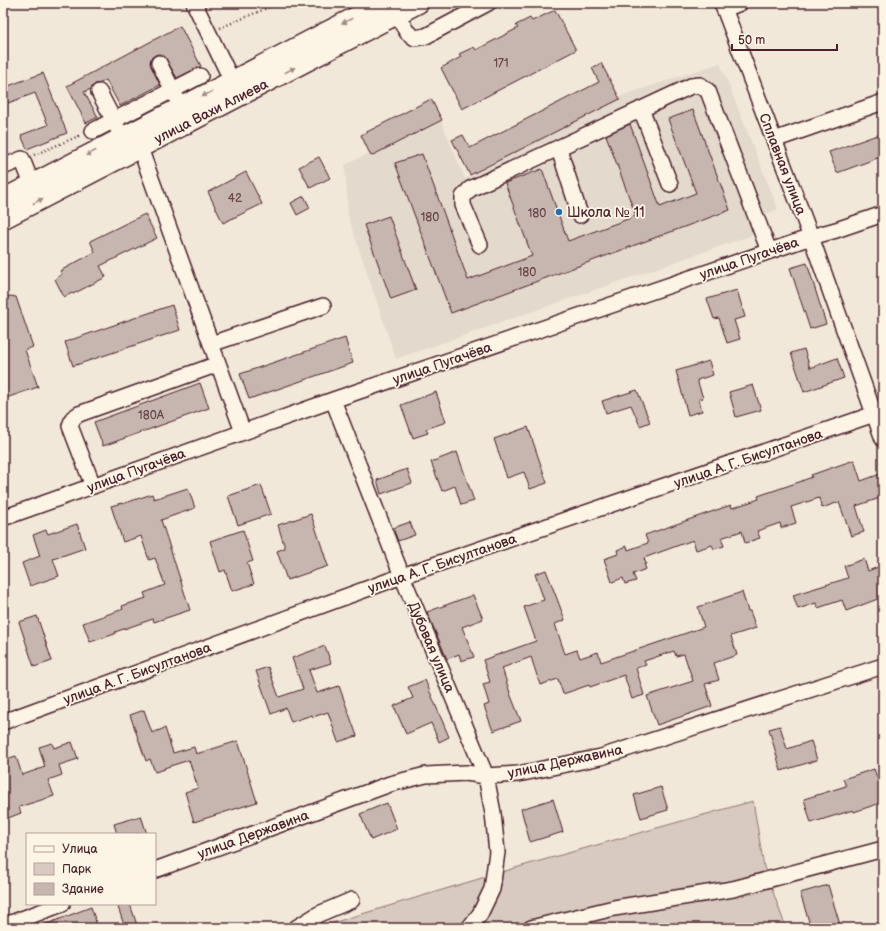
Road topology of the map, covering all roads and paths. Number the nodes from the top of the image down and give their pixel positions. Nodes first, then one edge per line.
1 (194, 3) edge
2 (279, 3) edge
3 (382, 3) edge
4 (419, 3) edge
5 (488, 3) edge
6 (740, 3) edge
7 (723, 6) edge
8 (397, 15) junction
9 (209, 33) junction
10 (159, 63) dead end
11 (200, 76) dead end
12 (232, 81) junction
13 (99, 92) dead end
14 (177, 99) junction
15 (883, 102) edge
16 (642, 109) junction
17 (113, 120) junction
18 (93, 131) joint
19 (122, 137) junction
20 (774, 140) junction
21 (140, 148) junction
22 (558, 149) junction
23 (22, 159) junction
24 (3, 167) edge
25 (32, 184) junction
26 (670, 184) dead end
27 (3, 199) edge
28 (883, 214) edge
29 (580, 215) dead end
30 (3, 219) edge
31 (811, 237) junction
32 (480, 245) dead end
33 (769, 251) junction
34 (323, 306) dead end
35 (211, 344) junction
36 (218, 364) junction
37 (333, 400) junction
38 (879, 413) edge
39 (243, 432) junction
40 (883, 439) edge
41 (93, 486) junction
42 (3, 518) edge
43 (402, 576) junction
44 (883, 666) edge
45 (3, 722) edge
46 (486, 776) junction
47 (883, 849) edge
48 (156, 870) edge
49 (352, 900) dead end
50 (59, 905) edge
51 (3, 926) edge
52 (296, 928) edge
53 (469, 928) edge
54 (531, 928) edge

1 - 9 street
2 - 9 path
3 -> 12 main road, улица Вахи Алиева
4 - 8 main road, улица Вахи Алиева
5 - 8 street
6 - 7 street
7 - 20 street, Сплавная улица
21 -> 8 main road, улица Вахи Алиева
9 - 12 street
10 - 14 street
11 - 14 street
12 -> 14 main road, улица Вахи Алиева
13 - 17 street
14 - 17 street
14 - 19 main road, улица Вахи Алиева
15 - 20 street
16 - 22 street
16 - 26 street
16 - 33 street
17 - 18 street
17 - 19 street
18 - 23 path
19 -> 25 main road, улица Вахи Алиева
20 - 31 street, Сплавная улица
30 -> 21 main road, улица Вахи Алиева
21 - 35 street
22 - 29 street
22 - 32 street
23 - 24 street
23 - 25 street
25 - 27 main road, улица Вахи Алиева
28 - 31 street, улица Пугачёва
31 - 33 street, улица Пугачёва
31 - 38 street, Сплавная улица
33 - 37 street, улица Пугачёва
34 - 35 street
35 - 36 street
36 - 39 street
36 - 41 street
37 - 39 street, улица Пугачёва
37 - 43 street, Дубовая улица
38 - 40 street, Сплавная улица
38 - 43 street, улица А. Г. Бисултанова
39 - 41 street, улица Пугачёва
41 - 42 street, улица Пугачёва
43 - 45 street, улица А. Г. Бисултанова
43 - 46 street, Дубовая улица
44 - 46 street, улица Державина
46 - 48 street, улица Державина
46 - 53 street, Дубовая улица
47 - 54 street
49 - 52 street
50 - 51 street

